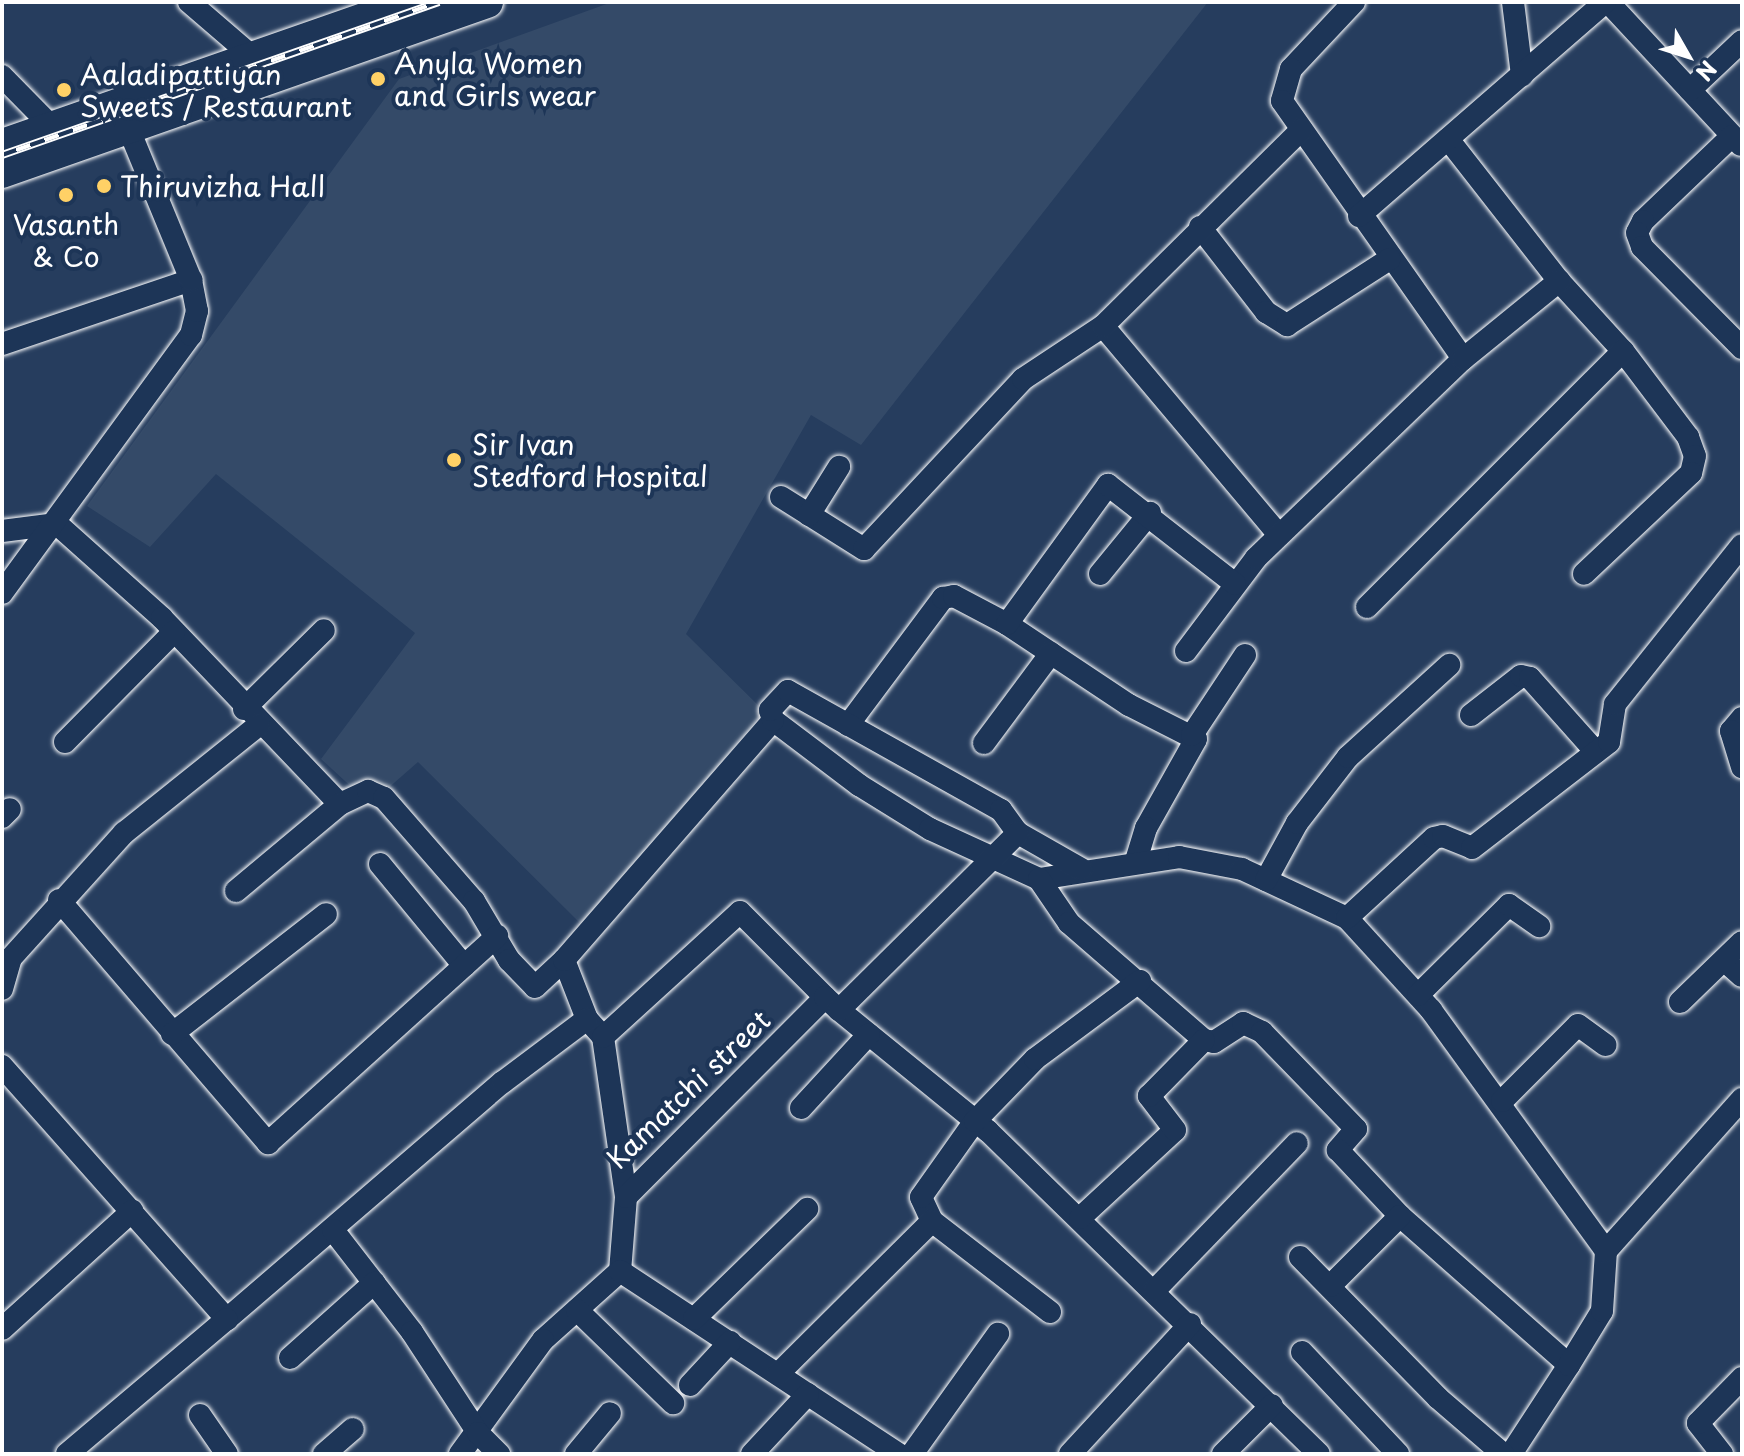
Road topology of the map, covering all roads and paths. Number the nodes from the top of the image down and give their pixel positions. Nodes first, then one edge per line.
1 (189, 2) edge
2 (413, 2) edge
3 (487, 2) edge
4 (1354, 2) edge
5 (1513, 2) edge
6 (1607, 2) edge
7 (1742, 41) edge
8 (258, 69) junction
9 (1522, 75) junction
10 (2, 76) edge
11 (1690, 90) junction
12 (128, 127) junction
13 (1301, 130) junction
14 (60, 138) junction
15 (1448, 139) junction
16 (1737, 141) edge
17 (2, 145) edge
18 (2, 172) edge
19 (1359, 216) junction
20 (1200, 227) junction
21 (1390, 259) junction
22 (191, 280) junction
23 (1559, 281) junction
24 (1103, 326) junction
25 (2, 344) edge
26 (1742, 348) edge
27 (1623, 351) junction
28 (1463, 359) junction
29 (839, 467) dead end
30 (781, 497) dead end
31 (1150, 513) junction
32 (809, 515) junction
33 (57, 524) junction
34 (2, 531) edge
35 (1279, 535) junction
36 (1742, 545) edge
37 (1100, 574) dead end
38 (1584, 574) dead end
39 (1235, 584) junction
40 (2, 593) edge
41 (1367, 607) dead end
42 (1007, 624) junction
43 (324, 630) dead end
44 (174, 632) junction
45 (1186, 651) dead end
46 (1051, 653) junction
47 (1245, 655) dead end
48 (1449, 665) dead end
49 (1471, 715) dead end
50 (252, 717) junction
51 (1742, 718) edge
52 (773, 720) junction
53 (848, 725) junction
54 (1192, 735) junction
55 (65, 742) dead end
56 (984, 743) dead end
57 (1596, 752) junction
58 (1742, 767) edge
59 (340, 804) junction
60 (1018, 833) junction
61 (991, 856) junction
62 (1136, 861) junction
63 (380, 864) dead end
64 (1081, 869) junction
65 (1039, 879) junction
66 (1266, 880) junction
67 (236, 891) dead end
68 (59, 900) junction
69 (326, 914) dead end
70 (1347, 918) junction
71 (1539, 926) dead end
72 (497, 936) junction
73 (1742, 942) edge
74 (564, 960) junction
75 (1724, 960) junction
76 (464, 966) junction
77 (1742, 976) edge
78 (1140, 981) junction
79 (2, 989) edge
80 (1418, 995) junction
81 (1680, 1002) dead end
82 (832, 1004) junction
83 (587, 1019) junction
84 (172, 1034) junction
85 (869, 1034) junction
86 (603, 1037) junction
87 (1204, 1040) junction
88 (1606, 1045) dead end
89 (7, 1072) edge
90 (1742, 1099) edge
91 (1502, 1101) junction
92 (801, 1108) dead end
93 (975, 1121) junction
94 (1297, 1143) dead end
95 (626, 1197) junction
96 (807, 1209) dead end
97 (132, 1211) junction
98 (1400, 1216) junction
99 (1080, 1218) junction
100 (932, 1221) junction
101 (333, 1230) junction
102 (1606, 1251) junction
103 (1300, 1257) dead end
104 (620, 1271) junction
105 (374, 1283) junction
106 (1330, 1286) junction
107 (1155, 1290) junction
108 (577, 1310) junction
109 (1050, 1312) dead end
110 (227, 1319) junction
111 (694, 1319) junction
112 (1190, 1324) junction
113 (2, 1329) edge
114 (998, 1334) dead end
115 (730, 1342) junction
116 (1302, 1352) dead end
117 (290, 1358) dead end
118 (1569, 1365) junction
119 (778, 1374) junction
120 (1742, 1378) edge
121 (690, 1385) dead end
122 (808, 1394) junction
123 (673, 1403) dead end
124 (1272, 1405) junction
125 (610, 1413) dead end
126 (200, 1415) dead end
127 (353, 1429) dead end
128 (478, 1433) junction
129 (67, 1454) edge
130 (227, 1454) edge
131 (324, 1454) edge
132 (460, 1454) edge
133 (499, 1454) edge
134 (576, 1454) edge
135 (752, 1454) edge
136 (899, 1454) edge
137 (912, 1454) edge
138 (1070, 1454) edge
139 (1223, 1454) edge
140 (1319, 1454) edge
141 (1398, 1454) edge
142 (1503, 1454) edge
143 (1511, 1454) edge
144 (1722, 1454) edge

1 - 8 street
2 - 8 highway
3 - 8 highway
4 - 13 street
5 - 9 street
6 - 9 street
6 - 11 street
7 - 11 street
8 - 12 highway
8 - 14 highway
9 - 15 street
10 - 14 street
11 - 16 street
12 - 14 highway
12 - 22 street
13 - 19 street
13 - 20 street
14 - 17 highway
14 - 18 highway
15 - 19 street
15 - 23 street
16 - 26 street
19 - 21 street
20 - 21 street
20 - 24 street
21 - 28 street
22 - 25 street
22 - 33 street
23 - 27 street
23 - 28 street
24 - 32 street
24 - 35 street
27 - 38 street
27 - 41 street
28 - 35 street
29 - 32 street
30 - 32 street
31 - 37 street
31 - 39 street
31 - 42 street
33 - 34 street
33 - 40 street
33 - 44 street
35 - 39 street
36 - 57 street
39 - 45 street
42 - 46 street
42 - 53 street
43 - 50 street
44 - 50 street
44 - 55 street
46 - 54 street
46 - 56 street
47 - 54 street
48 - 66 street
49 - 57 street
50 - 59 street
50 - 68 street
51 - 58 street
52 - 53 street
52 - 61 street
52 - 74 street
53 - 60 street
54 - 62 street
57 - 70 street
59 - 67 street
59 - 72 street
60 - 61 street, Kamatchi street
60 - 64 street
61 - 65 street
61 - 82 street, Kamatchi street
62 - 64 street
62 - 66 street
63 - 76 street
64 - 65 street
65 - 78 street
66 - 70 street
68 - 79 street
68 - 84 street
69 - 84 street
70 - 80 street
71 - 80 street
72 - 74 street
72 - 76 street
73 - 75 street
74 - 83 street
75 - 77 street
75 - 81 street
76 - 84 street
78 - 87 street
78 - 93 street
80 - 91 street
82 - 85 street
82 - 86 street
82 - 95 street, Kamatchi street
83 - 86 street
83 - 101 street
85 - 92 street
85 - 93 street
86 - 95 street, Kamatchi street
87 - 98 street
87 - 99 street
88 - 91 street
89 - 97 street
90 - 102 street
91 - 102 street
93 - 99 street
93 - 100 street
94 - 107 street
95 - 104 street
96 - 111 street
97 - 110 street
97 - 113 street
98 - 106 street
98 - 118 street
99 - 107 street
100 - 109 street
100 - 119 street
101 - 105 street
101 - 110 street
102 - 118 street
103 - 106 street
104 - 108 street
104 - 111 street
105 - 117 street
105 - 128 street
106 - 142 street
107 - 112 street
108 - 123 street
108 - 128 street
110 - 129 street
111 - 115 street
112 - 124 street
112 - 138 street
114 - 137 street
115 - 119 street
115 - 121 street
116 - 141 street
118 - 143 street
119 - 122 street
120 - 144 street
122 - 135 street
122 - 136 street
124 - 139 street
124 - 140 street
125 - 134 street
126 - 130 street
127 - 131 street
128 - 132 street
128 - 133 street

